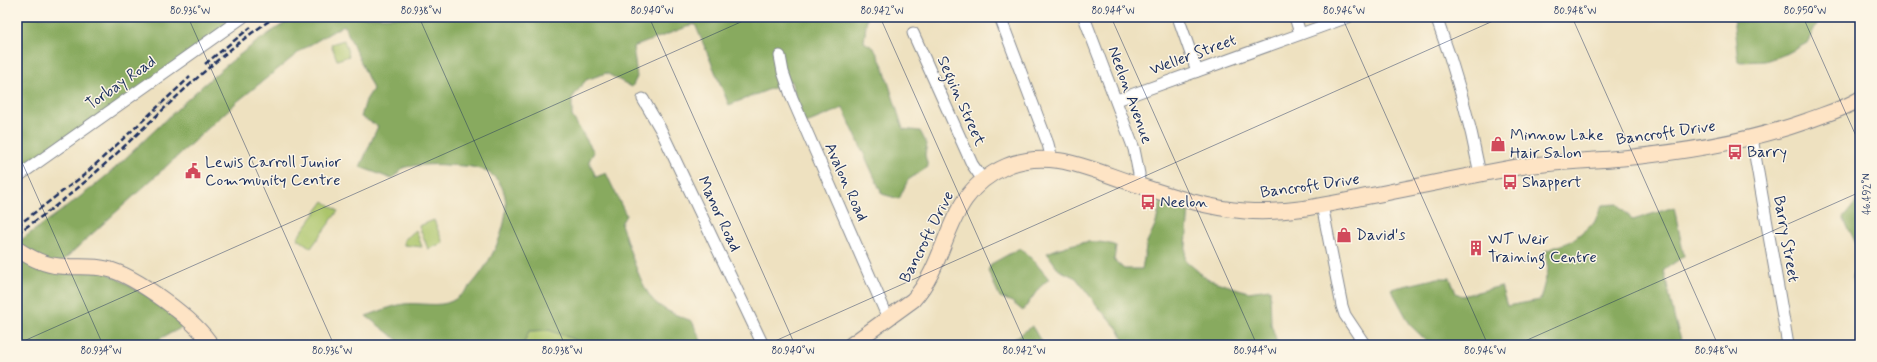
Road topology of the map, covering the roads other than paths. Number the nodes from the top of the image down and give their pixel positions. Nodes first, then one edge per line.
1 (243, 17) edge
2 (1000, 17) edge
3 (1084, 17) edge
4 (1178, 17) edge
5 (1295, 17) edge
6 (1348, 17) edge
7 (1436, 17) edge
8 (913, 33) dead end
9 (1300, 33) junction
10 (780, 56) dead end
11 (1197, 71) junction
12 (644, 98) dead end
13 (1860, 99) edge
14 (1117, 100) junction
15 (1860, 104) edge
16 (1845, 108) junction
17 (1752, 138) junction
18 (1052, 160) junction
19 (1480, 174) junction
20 (17, 177) edge
21 (983, 180) junction
22 (1138, 186) junction
23 (1322, 205) junction
24 (17, 249) edge
25 (888, 318) junction
26 (211, 345) edge
27 (763, 345) edge
28 (850, 345) edge
29 (1366, 345) edge
30 (1788, 345) edge

1 - 20 street, Torbay Road
2 - 18 street
3 - 14 street, Neelon Avenue
4 - 11 street
5 - 9 street
6 - 9 street, Weller Street
7 - 19 street
8 - 21 street, Seguin Street
9 - 11 street, Weller Street
10 - 25 street, Avalon Road
11 - 14 street, Weller Street
12 - 27 street, Manor Road
13 - 16 main road, Bancroft Drive
14 - 22 street, Neelon Avenue
15 - 16 main road
16 - 17 main road, Bancroft Drive
17 - 19 main road, Bancroft Drive
17 - 30 street, Barry Street
18 - 21 main road, Bancroft Drive
18 - 22 main road, Bancroft Drive
19 - 23 main road, Bancroft Drive
21 - 25 main road, Bancroft Drive
22 - 23 main road, Bancroft Drive
23 - 29 street
24 - 26 main road
25 - 28 main road, Bancroft Drive

